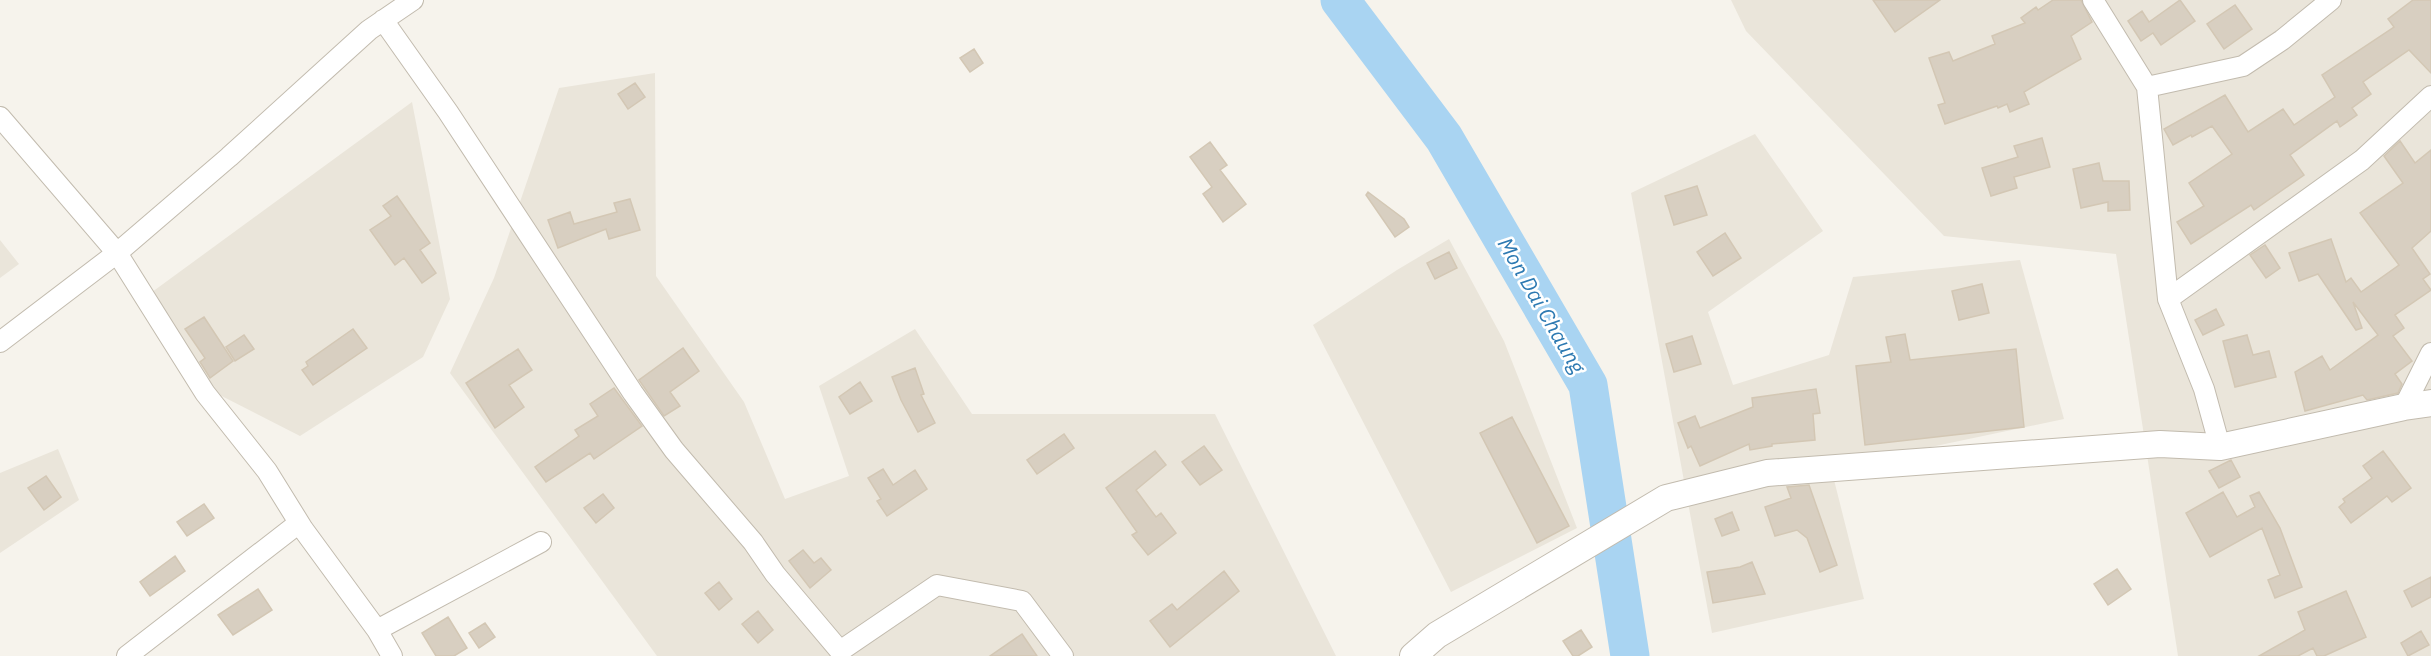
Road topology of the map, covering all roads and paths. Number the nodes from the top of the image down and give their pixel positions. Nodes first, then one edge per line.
1 (413, 0) edge
2 (2093, 0) edge
3 (2331, 0) edge
4 (383, 20) junction
5 (2147, 87) junction
6 (2431, 96) edge
7 (0, 117) edge
8 (117, 253) junction
9 (2168, 299) junction
10 (0, 342) edge
11 (2431, 353) edge
12 (2431, 403) edge
13 (2404, 407) junction
14 (2220, 447) junction
15 (299, 523) junction
16 (541, 542) dead end
17 (377, 630) junction
18 (127, 656) edge
19 (392, 656) edge
20 (1063, 656) edge
21 (1413, 656) edge

1 - 4 street
2 - 5 street
3 - 5 street
4 - 8 street
4 - 20 street
5 - 9 street
6 - 9 street
7 - 8 street
8 - 10 street
8 - 15 street
9 - 14 street
11 - 13 street
12 - 13 street
13 - 14 street
14 - 21 street
15 - 17 street
15 - 18 street
16 - 17 street
17 - 19 street

